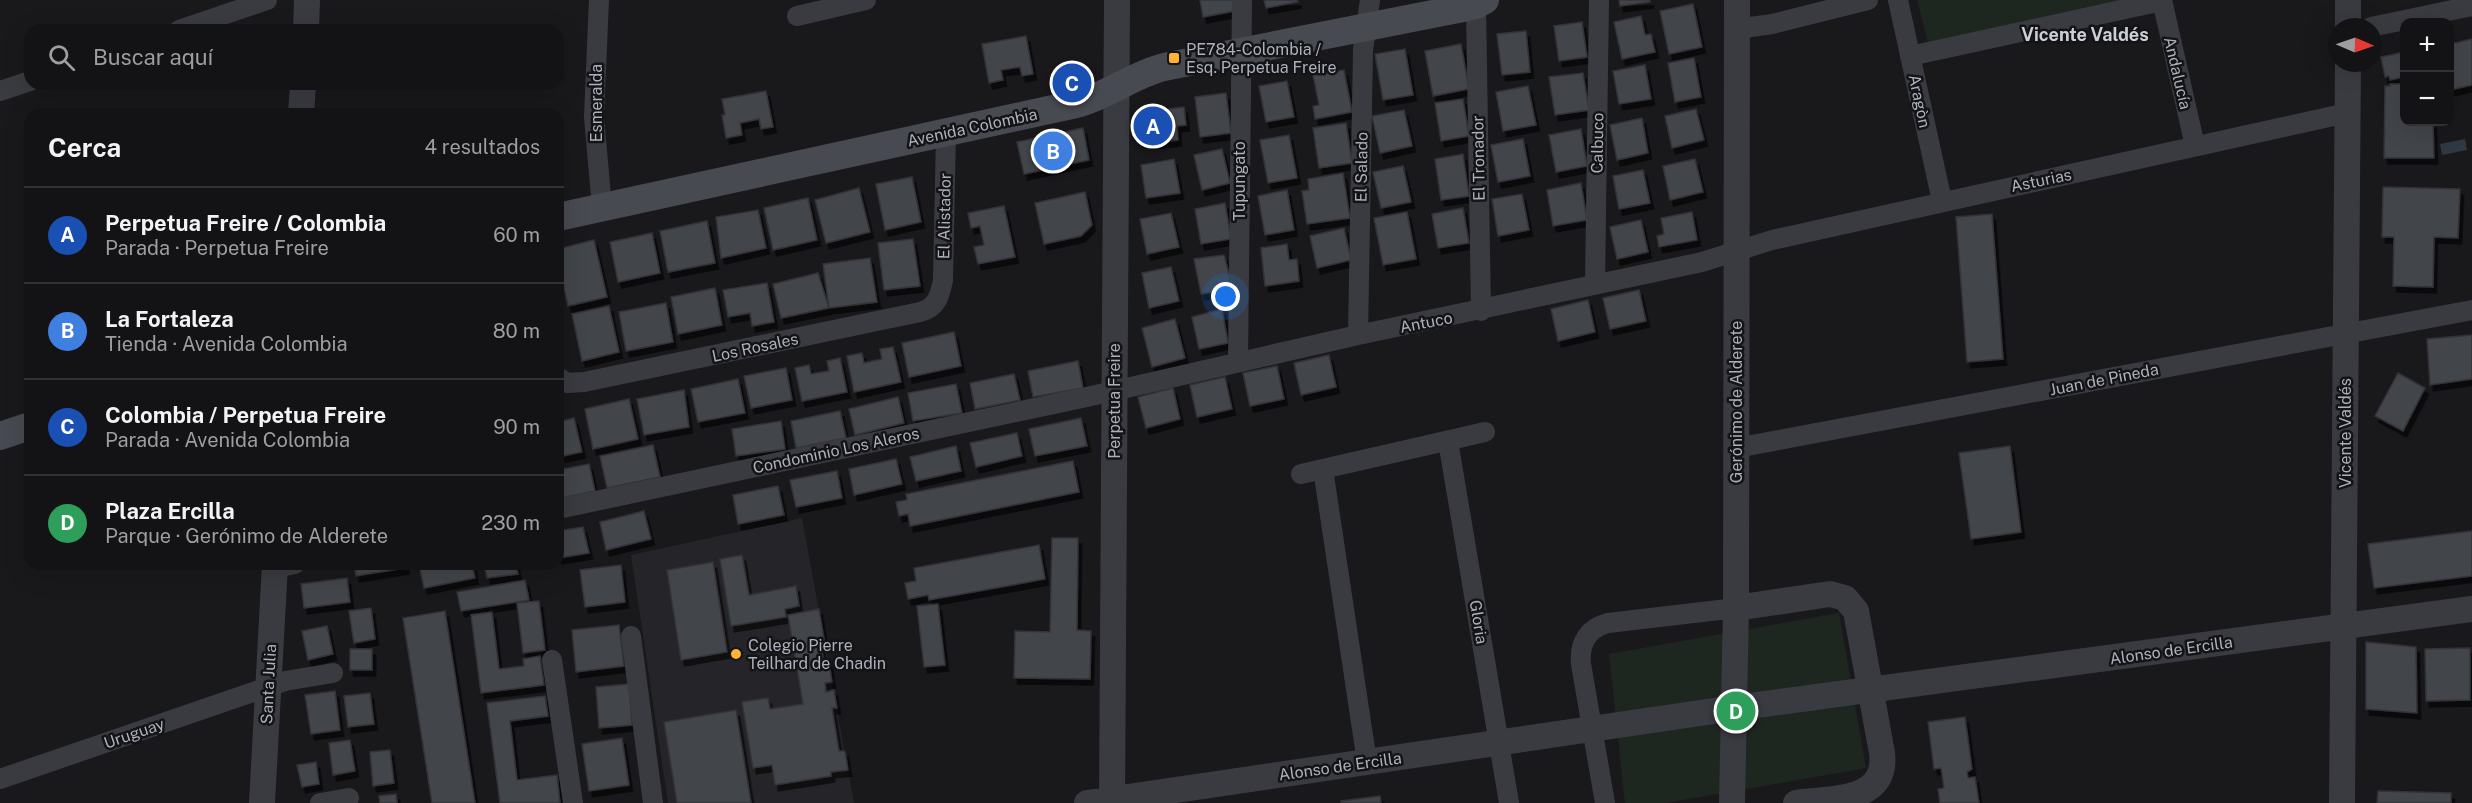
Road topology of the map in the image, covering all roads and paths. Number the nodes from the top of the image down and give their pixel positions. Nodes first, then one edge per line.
1 (267, 0) edge
2 (307, 0) edge
3 (599, 0) edge
4 (866, 0) edge
5 (1117, 0) edge
6 (1242, 0) edge
7 (1599, 0) edge
8 (1737, 0) edge
9 (1868, 0) edge
10 (1898, 0) edge
11 (2349, 0) edge
12 (2162, 1) edge
13 (1480, 2) edge
14 (2472, 6) edge
15 (1368, 13) edge
16 (797, 16) dead end
17 (2348, 18) edge
18 (197, 24) edge
19 (306, 24) edge
20 (2382, 25) edge
21 (1737, 29) junction
22 (1240, 52) junction
23 (1910, 56) junction
24 (2348, 72) edge
25 (24, 83) edge
26 (1116, 87) junction
27 (303, 90) edge
28 (0, 91) edge
29 (301, 108) edge
30 (2347, 113) junction
31 (946, 132) junction
32 (2195, 146) junction
33 (1942, 201) junction
34 (602, 207) junction
35 (564, 216) edge
36 (1737, 251) junction
37 (1595, 285) junction
38 (938, 300) joint
39 (2472, 310) edge
40 (1481, 311) junction
41 (2345, 334) junction
42 (1358, 335) junction
43 (1238, 362) junction
44 (564, 380) edge
45 (1114, 390) junction
46 (24, 428) edge
47 (1485, 432) dead end
48 (0, 436) edge
49 (1448, 441) junction
50 (1736, 448) junction
51 (1323, 469) junction
52 (1301, 474) dead end
53 (564, 507) edge
54 (280, 570) edge
55 (1736, 608) junction
56 (2472, 609) edge
57 (2343, 627) junction
58 (631, 636) dead end
59 (552, 660) dead end
60 (333, 673) dead end
61 (268, 687) junction
62 (1870, 690) junction
63 (1734, 708) junction
64 (1592, 729) junction
65 (1498, 743) junction
66 (1367, 762) junction
67 (0, 779) edge
68 (349, 798) dead end
69 (1104, 802) edge
70 (262, 803) edge
71 (320, 803) edge
72 (573, 803) edge
73 (653, 803) edge
74 (1509, 803) edge
75 (1605, 803) edge
76 (1732, 803) edge
77 (1796, 803) edge
78 (2342, 803) edge

1 - 18 street
2 - 19 street
3 - 34 street, Esmeralda
4 - 16 street
5 - 26 street, Perpetua Freire
6 - 22 street, Tupungato
7 - 37 street, Calbuco
8 - 21 street, Gerónimo de Alderete
9 - 21 street
10 - 23 street, Aragòn
11 - 17 street
12 - 23 street
12 - 32 street, Andalucía
13 - 15 main road, Avenida Colombia
13 - 40 street, El Tronador
14 - 20 street
15 - 22 main road, Avenida Colombia
15 - 42 street, El Salado
21 - 36 street, Gerónimo de Alderete
22 - 26 main road, Avenida Colombia
22 - 43 street, Tupungato
23 - 33 street, Aragòn
24 - 30 street, Vicente Valdés
25 - 28 street
26 - 31 main road, Avenida Colombia
26 - 45 street, Perpetua Freire
27 - 29 street
30 - 32 street, Asturias
30 - 41 street, Vicente Valdés
31 - 34 main road, Avenida Colombia
31 - 38 street, El Alistador
32 - 33 street, Asturias
33 - 36 street, Asturias
34 - 35 main road, Avenida Colombia
36 - 37 street, Antuco
36 - 50 street, Gerónimo de Alderete
37 - 40 street, Antuco
38 - 44 street, Los Rosales
39 - 41 street, Juan de Pineda
40 - 42 street, Antuco
41 - 50 street, Juan de Pineda
41 - 57 street, Vicente Valdés
42 - 43 street, Antuco
43 - 45 street, Antuco
45 - 53 street, Condominio Los Aleros
45 - 69 street, Perpetua Freire
46 - 48 main road
47 - 49 street
49 - 51 street
49 - 65 street, Gloria
50 - 55 street, Gerónimo de Alderete
51 - 52 street
51 - 66 street
54 - 61 street, Santa Julia
55 - 62 street
55 - 63 street, Gerónimo de Alderete
55 - 64 street
56 - 57 street, Alonso de Ercilla
57 - 62 street, Alonso de Ercilla
57 - 78 street, Vicente Valdés
58 - 73 street
59 - 72 street
60 - 61 street, Uruguay
61 - 67 street, Uruguay
61 - 70 street, Santa Julia
62 - 63 street, Alonso de Ercilla
62 - 77 street
63 - 64 street, Alonso de Ercilla
63 - 76 street, Gerónimo de Alderete
64 - 65 street, Alonso de Ercilla
64 - 75 street
65 - 66 street, Alonso de Ercilla
65 - 74 street, Gloria
66 - 69 street, Alonso de Ercilla
68 - 71 street

